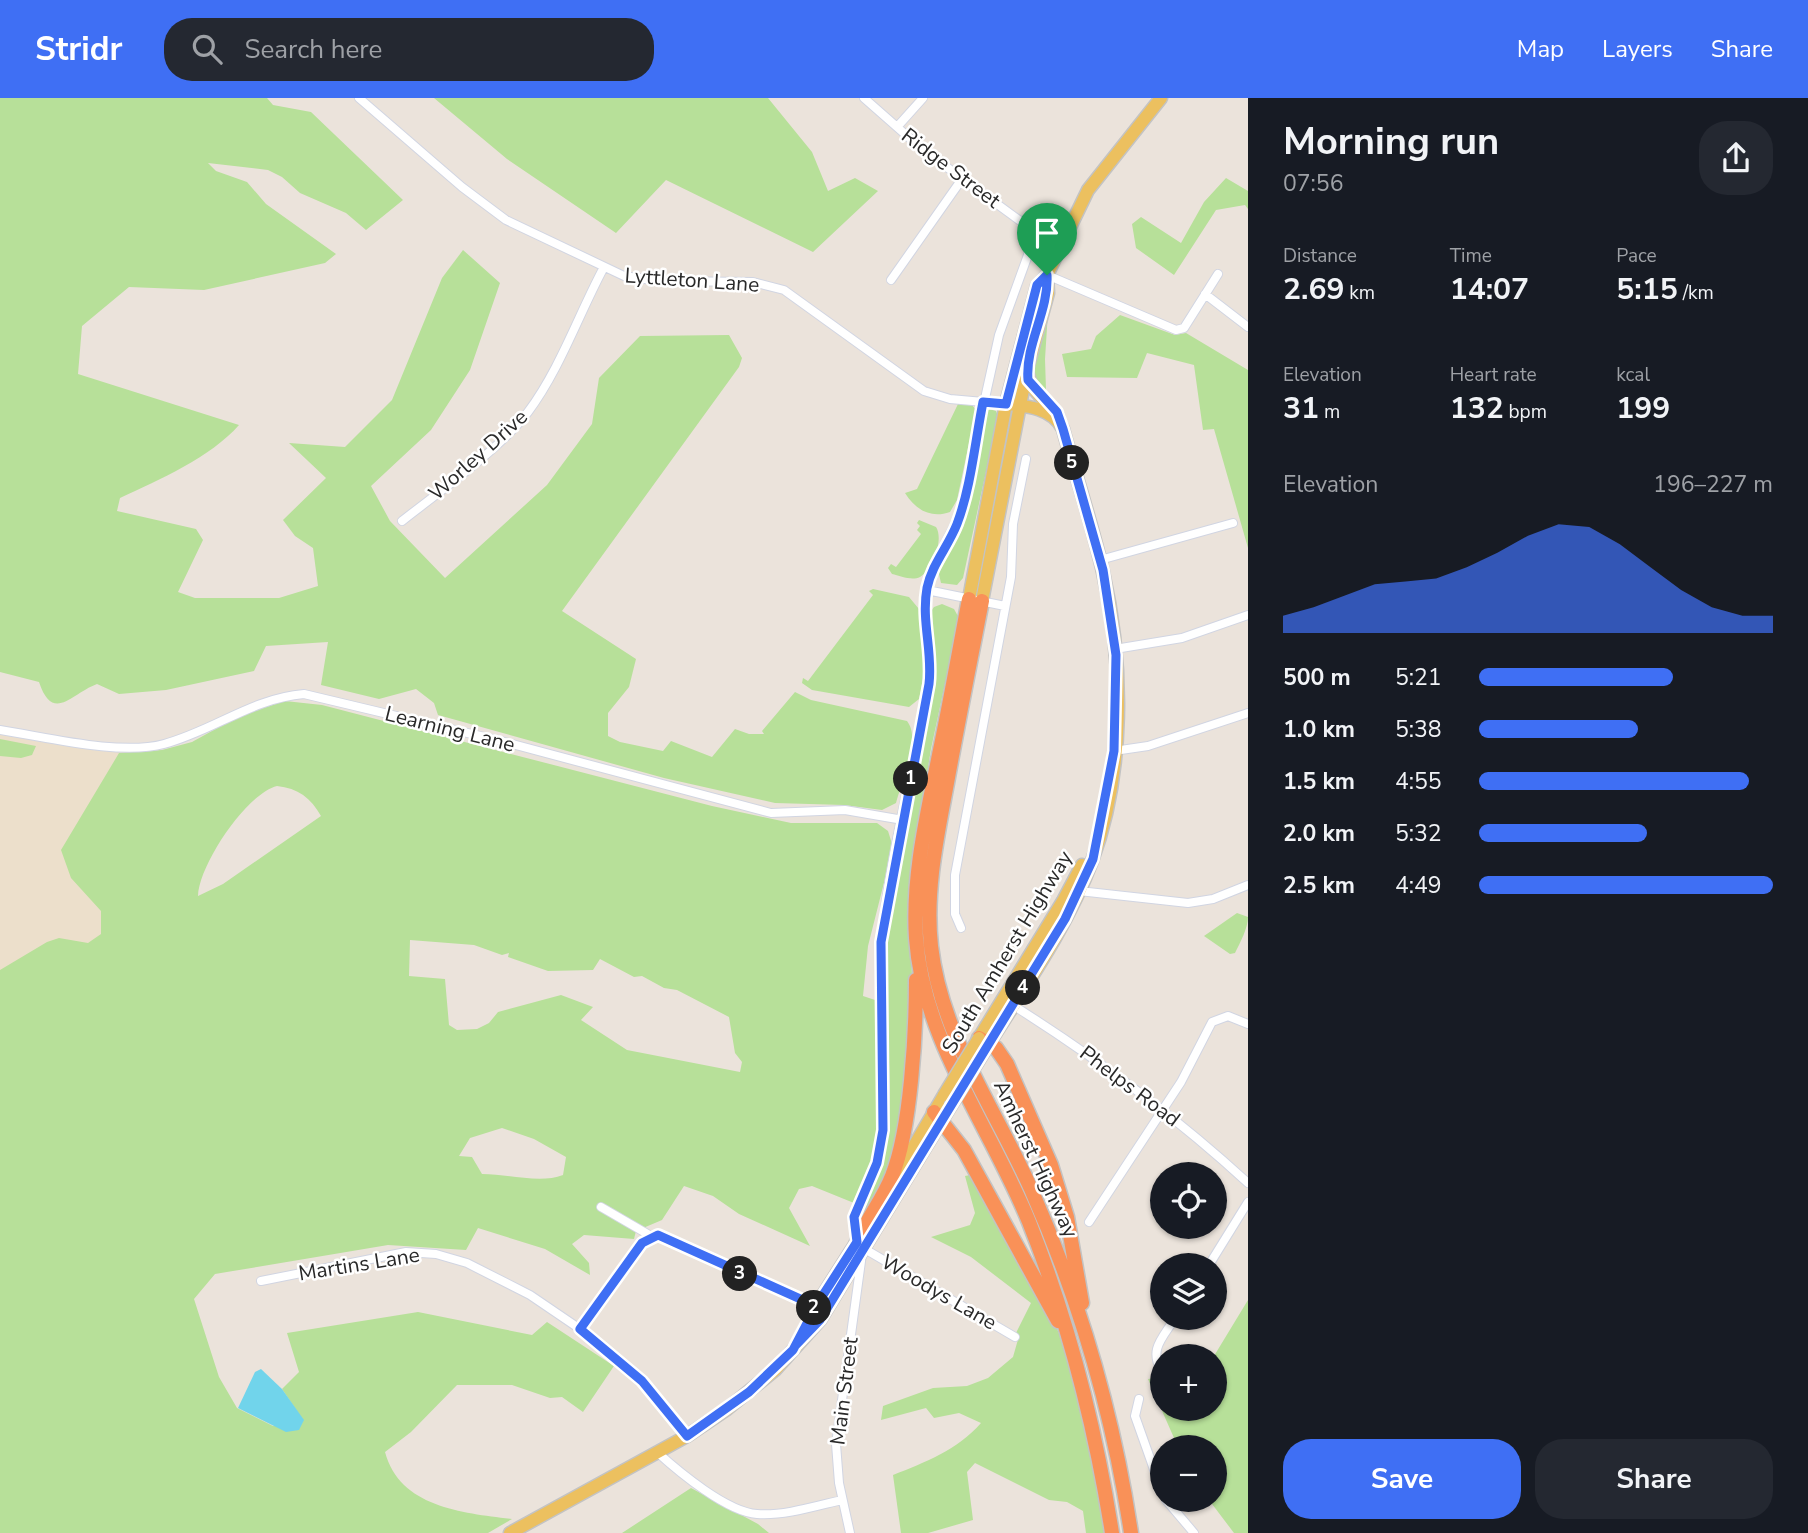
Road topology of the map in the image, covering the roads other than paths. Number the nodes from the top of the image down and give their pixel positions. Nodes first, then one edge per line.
1 (359, 98) edge
2 (864, 98) edge
3 (923, 98) edge
4 (1161, 98) edge
5 (897, 127) junction
6 (962, 178) junction
7 (603, 269) junction
8 (1218, 274) dead end
9 (1047, 275) junction
10 (891, 280) dead end
11 (1205, 294) junction
12 (1248, 327) edge
13 (1027, 369) junction
14 (983, 402) junction
15 (1006, 404) junction
16 (1020, 405) junction
17 (1060, 423) junction
18 (1026, 459) dead end
19 (402, 521) dead end
20 (1233, 523) dead end
21 (1100, 560) junction
22 (927, 590) junction
23 (976, 600) junction
24 (1005, 606) junction
25 (1248, 615) edge
26 (1115, 649) junction
27 (1248, 713) edge
28 (0, 730) edge
29 (1114, 751) junction
30 (903, 820) junction
31 (1100, 830) junction
32 (1248, 885) edge
33 (1079, 891) junction
34 (961, 928) dead end
35 (916, 936) junction
36 (1008, 1002) junction
37 (1248, 1024) edge
38 (984, 1044) junction
39 (1161, 1109) junction
40 (938, 1116) junction
41 (1248, 1183) edge
42 (1248, 1202) edge
43 (601, 1207) dead end
44 (1089, 1222) dead end
45 (651, 1236) junction
46 (860, 1245) junction
47 (1216, 1253) edge
48 (261, 1281) dead end
49 (816, 1306) junction
50 (580, 1329) junction
51 (1014, 1337) dead end
52 (796, 1345) junction
53 (1096, 1359) junction
54 (1081, 1378) junction
55 (1139, 1398) dead end
56 (687, 1436) junction
57 (657, 1452) junction
58 (1150, 1458) edge
59 (842, 1500) junction
60 (1176, 1512) edge
61 (510, 1533) edge
62 (850, 1533) edge
63 (1112, 1533) edge
64 (1131, 1533) edge
65 (1194, 1533) edge

1 - 7 street, Lyttleton Lane
2 - 5 street, Ridge Street
3 - 5 street
4 - 9 main road
5 - 6 street, Ridge Street
6 - 10 street
6 - 14 street, Ridge Street
7 - 14 street, Lyttleton Lane
7 - 19 street, Worley Drive
8 - 11 street
9 - 11 street
9 - 13 main road, Amherst Highway
9 - 15 main road, Amherst Highway
11 - 12 street
13 - 16 main road, Amherst Highway
13 - 17 main road, South Amherst Highway
14 - 15 street, Lyttleton Lane
14 - 22 street, Ridge Street
15 - 16 main road
15 - 23 main road, Amherst Highway
16 - 17 main road
16 - 23 main road, Amherst Highway
17 - 21 main road, South Amherst Highway
18 - 24 street
20 - 21 street
21 - 26 main road, South Amherst Highway
22 - 23 street
22 - 30 street, Ridge Street
23 - 24 street
23 - 35 highway, Amherst Highway
23 - 53 highway, Amherst Highway
24 - 34 street
25 - 26 street
26 - 29 main road, South Amherst Highway
27 - 29 street
28 - 30 street, Learning Lane
29 - 31 main road, South Amherst Highway
30 - 46 street, Main Street
31 - 33 main road, South Amherst Highway
31 - 36 main road, South Amherst Highway
32 - 33 street
33 - 36 main road, South Amherst Highway
35 - 46 highway
35 - 54 highway, Amherst Highway
36 - 38 main road, South Amherst Highway
36 - 39 street, Phelps Road
37 - 39 street
38 - 40 main road, South Amherst Highway, bridge
38 - 53 highway
39 - 41 street, Phelps Road
39 - 44 street
40 - 46 main road, South Amherst Highway
40 - 54 highway
42 - 47 street
43 - 45 street
45 - 49 street
45 - 50 street
46 - 49 main road, South Amherst Highway
46 - 51 street, Woodys Lane
46 - 52 main road, South Amherst Highway
46 - 59 street, Main Street
48 - 50 street, Martins Lane
49 - 52 main road, South Amherst Highway
50 - 56 street, Martins Lane
52 - 56 main road, South Amherst Highway
53 - 64 highway, Amherst Highway
54 - 63 highway, Amherst Highway
55 - 58 street
56 - 57 main road, South Amherst Highway
57 - 59 street
57 - 61 main road, South Amherst Highway
59 - 62 street, Main Street
60 - 65 street

